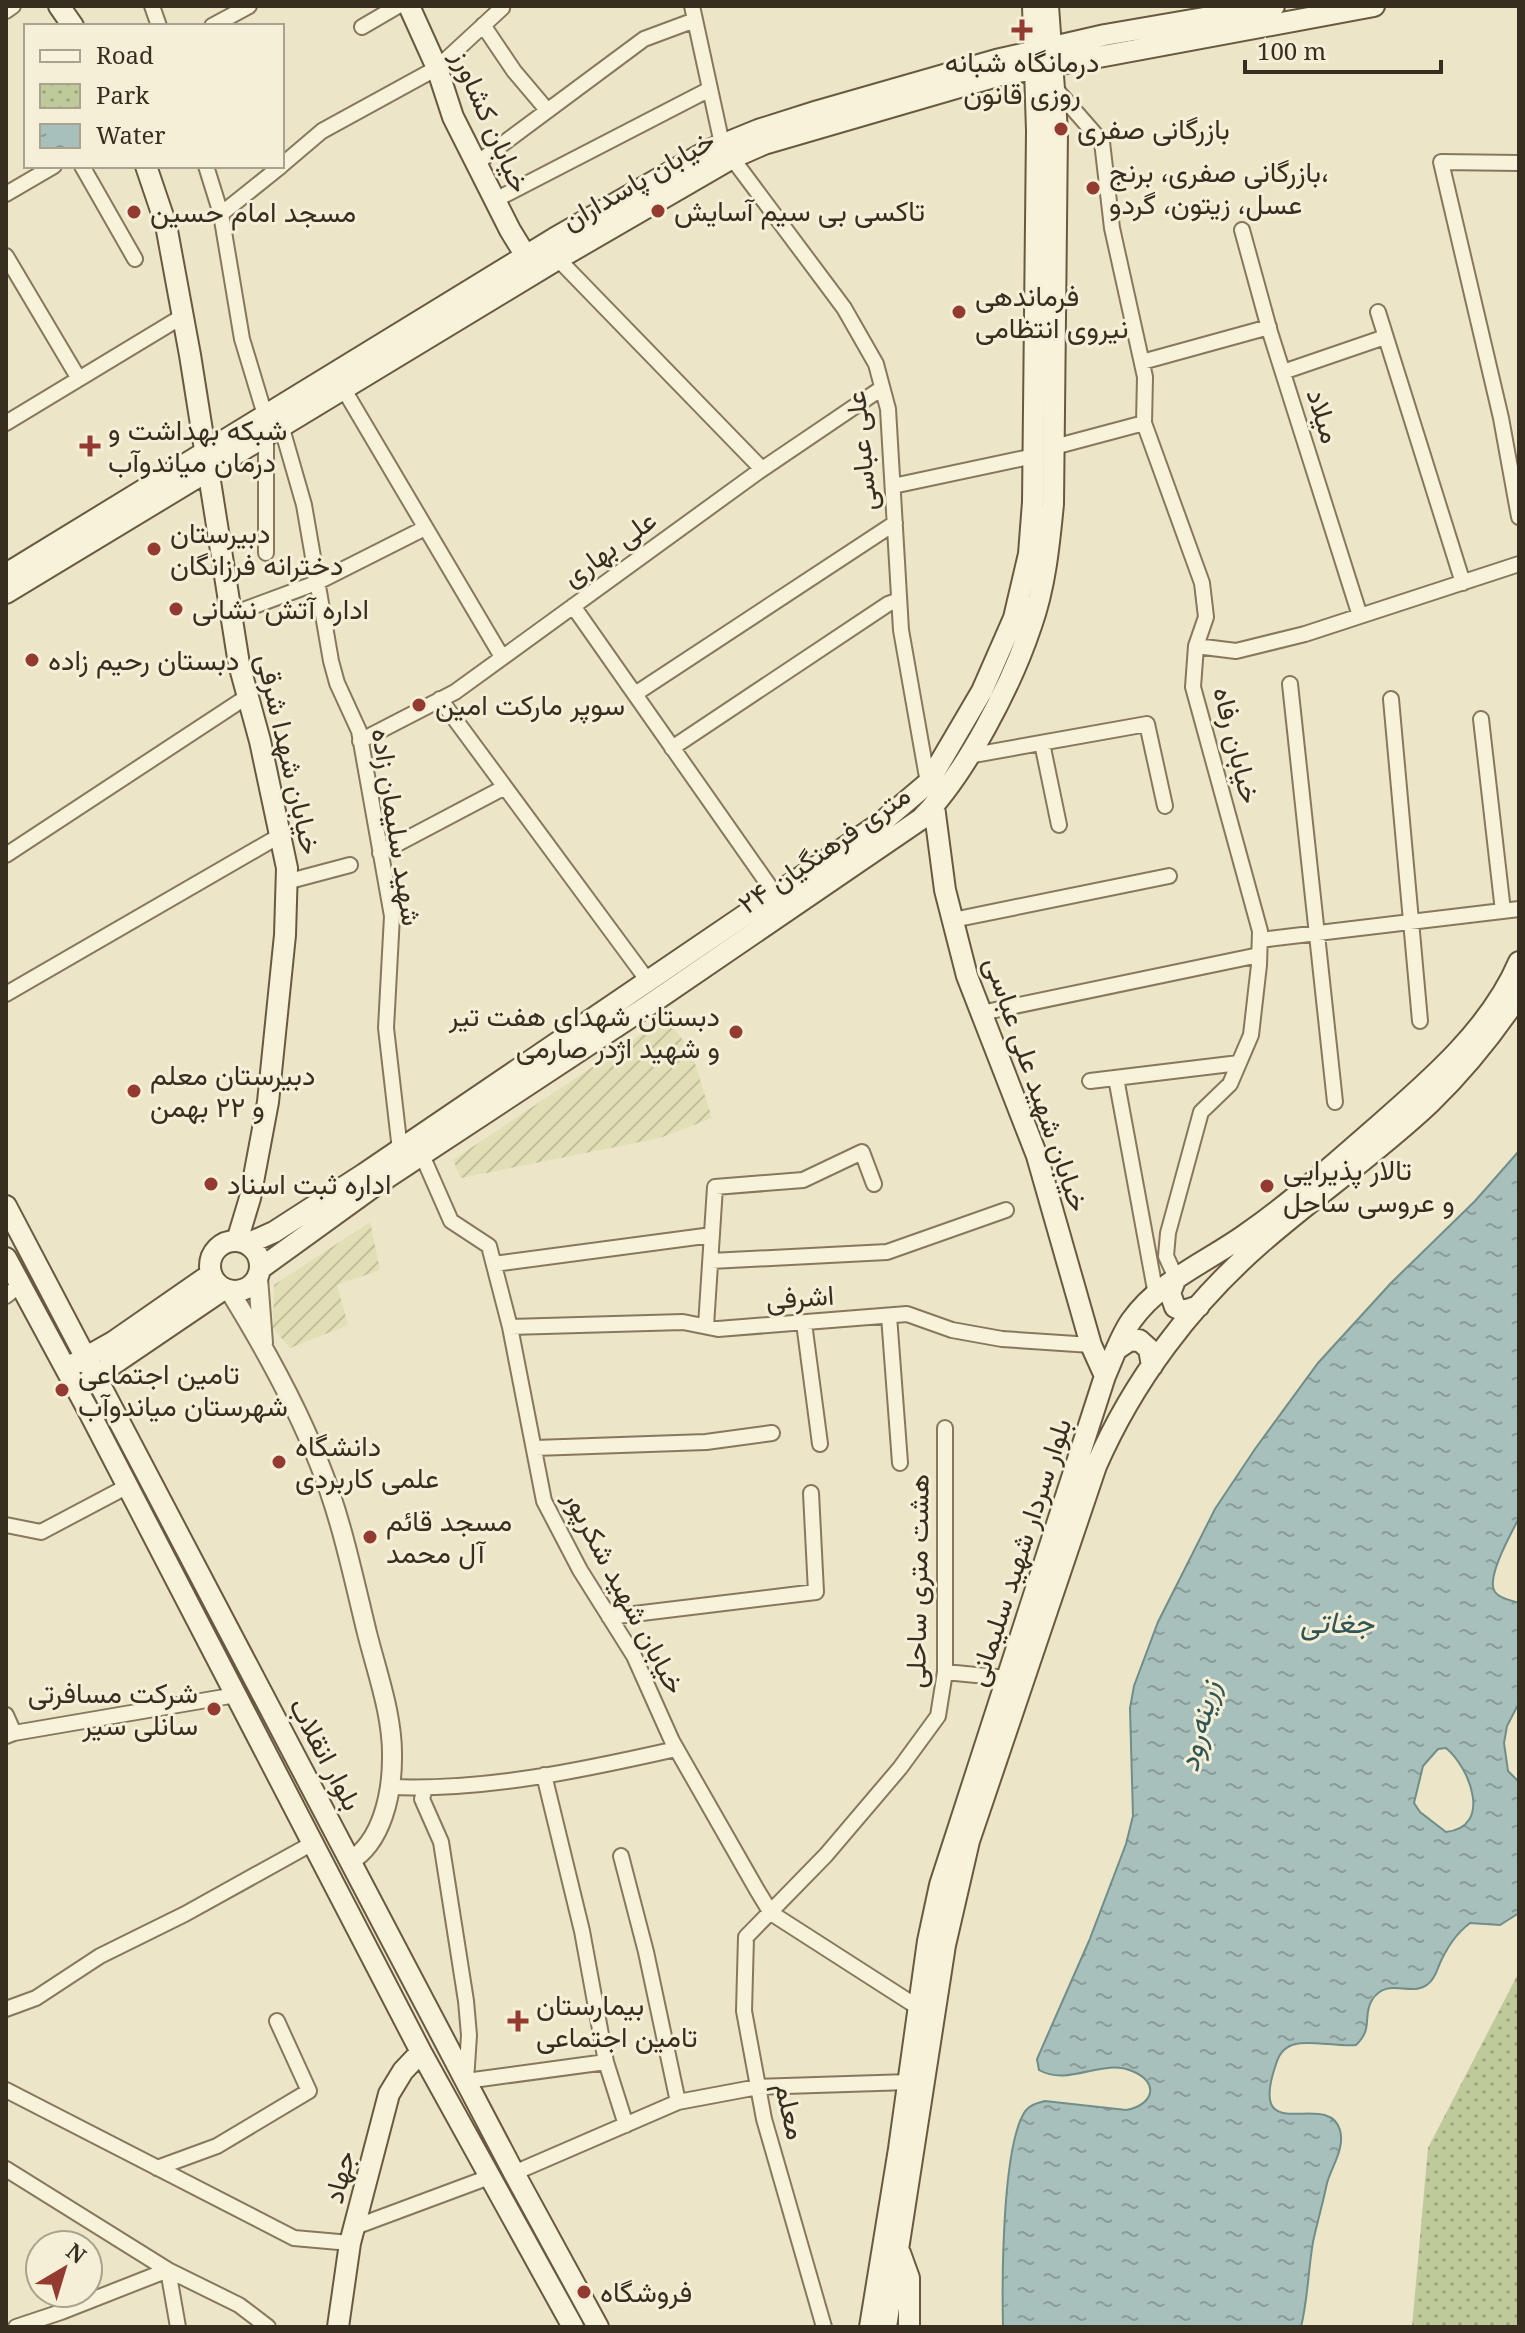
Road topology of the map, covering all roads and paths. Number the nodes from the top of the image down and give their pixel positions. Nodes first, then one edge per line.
1 (13, 6) edge
2 (59, 6) edge
3 (249, 6) edge
4 (398, 6) edge
5 (409, 6) edge
6 (501, 6) edge
7 (1033, 6) edge
8 (1048, 6) edge
9 (1274, 6) edge
10 (1374, 6) edge
11 (694, 10) edge
12 (6, 11) edge
13 (72, 24) edge
14 (216, 24) edge
15 (483, 25) junction
16 (362, 27) dead end
17 (1043, 58) junction
18 (437, 68) junction
19 (1054, 87) junction
20 (710, 89) junction
21 (547, 110) junction
22 (727, 151) junction
23 (477, 163) junction
24 (1519, 163) edge
25 (284, 164) edge
26 (51, 168) edge
27 (83, 168) edge
28 (147, 168) edge
29 (207, 168) edge
30 (279, 168) edge
31 (6, 194) edge
32 (495, 200) junction
33 (221, 214) junction
34 (1242, 230) dead end
35 (6, 256) edge
36 (135, 259) dead end
37 (558, 259) junction
38 (531, 264) junction
39 (1378, 312) dead end
40 (183, 316) junction
41 (1269, 327) junction
42 (1385, 337) junction
43 (1142, 362) junction
44 (1283, 372) junction
45 (79, 379) junction
46 (343, 388) junction
47 (882, 388) junction
48 (6, 423) edge
49 (1144, 423) junction
50 (271, 425) junction
51 (1054, 447) junction
52 (1034, 456) junction
53 (206, 461) junction
54 (762, 469) junction
55 (893, 486) junction
56 (1519, 517) edge
57 (895, 523) junction
58 (425, 528) junction
59 (266, 553) dead end
60 (1519, 564) edge
61 (6, 574) edge
62 (316, 583) junction
63 (1463, 583) junction
64 (6, 593) edge
65 (899, 600) junction
66 (573, 606) junction
67 (230, 615) junction
68 (1360, 616) junction
69 (1196, 646) junction
70 (502, 657) junction
71 (1290, 684) dead end
72 (635, 694) junction
73 (248, 696) junction
74 (440, 699) junction
75 (1391, 699) dead end
76 (1481, 719) dead end
77 (360, 741) junction
78 (1042, 743) junction
79 (672, 748) junction
80 (968, 756) junction
81 (928, 783) junction
82 (505, 787) junction
83 (934, 806) junction
84 (1165, 806) dead end
85 (1059, 825) dead end
86 (281, 835) junction
87 (380, 853) junction
88 (6, 855) edge
89 (350, 865) dead end
90 (1169, 876) dead end
91 (286, 882) junction
92 (780, 903) junction
93 (1519, 909) edge
94 (1503, 911) junction
95 (953, 920) junction
96 (1409, 922) junction
97 (1316, 933) junction
98 (1260, 948) junction
99 (1519, 962) edge
100 (648, 981) junction
101 (6, 994) edge
102 (1519, 995) edge
103 (981, 1013) junction
104 (1420, 1021) dead end
105 (1239, 1063) junction
106 (1116, 1078) junction
107 (1090, 1081) dead end
108 (1335, 1102) dead end
109 (400, 1150) junction
110 (422, 1155) junction
111 (874, 1184) dead end
112 (6, 1206) edge
113 (1006, 1210) dead end
114 (712, 1235) junction
115 (242, 1242) junction
116 (6, 1258) edge
117 (711, 1261) junction
118 (494, 1264) junction
119 (259, 1273) junction
120 (1176, 1278) junction
121 (221, 1284) junction
122 (13, 1290) edge
123 (1156, 1295) junction
124 (1199, 1306) junction
125 (889, 1316) junction
126 (804, 1323) junction
127 (706, 1326) junction
128 (510, 1327) junction
129 (264, 1345) junction
130 (1091, 1345) junction
131 (1117, 1349) junction
132 (86, 1357) junction
133 (1152, 1366) junction
134 (66, 1369) junction
135 (96, 1376) junction
136 (1105, 1376) junction
137 (76, 1388) junction
138 (945, 1428) dead end
139 (772, 1433) dead end
140 (820, 1444) dead end
141 (535, 1448) junction
142 (900, 1463) dead end
143 (126, 1487) junction
144 (811, 1493) dead end
145 (6, 1525) edge
146 (609, 1617) junction
147 (945, 1672) junction
148 (1007, 1678) junction
149 (236, 1695) junction
150 (6, 1715) edge
151 (10, 1735) edge
152 (676, 1749) junction
153 (544, 1775) junction
154 (389, 1787) junction
155 (425, 1788) junction
156 (313, 1843) junction
157 (621, 1856) dead end
158 (350, 1861) junction
159 (329, 1873) junction
160 (771, 1913) junction
161 (919, 2008) junction
162 (6, 2009) edge
163 (277, 2021) dead end
164 (421, 2052) junction
165 (606, 2062) junction
166 (466, 2081) junction
167 (909, 2082) junction
168 (758, 2087) junction
169 (6, 2090) edge
170 (678, 2102) junction
171 (626, 2125) junction
172 (157, 2168) junction
173 (6, 2169) edge
174 (514, 2173) junction
175 (492, 2176) junction
176 (352, 2235) junction
177 (898, 2249) junction
178 (168, 2270) junction
179 (16, 2327) edge
180 (178, 2327) edge
181 (268, 2327) edge
182 (338, 2327) edge
183 (573, 2327) edge
184 (598, 2327) edge
185 (824, 2327) edge
186 (870, 2327) edge
187 (886, 2327) edge
188 (909, 2327) edge

1 - 12 street
2 - 13 main road
3 - 14 street
4 - 16 street
5 - 18 main road, خیابان کشاورز
6 - 15 street
7 - 17 main road, ۲۴ متری فرهنگیان
8 - 17 main road, ۲۴ متری فرهنگیان
9 - 17 main road, خیابان پاسداران
10 - 17 main road, خیابان پاسداران
11 - 20 street
11 - 21 street
15 - 18 street
15 - 21 street
17 - 19 main road, ۲۴ متری فرهنگیان
17 - 22 main road, خیابان پاسداران
17 - 52 main road, ۲۴ متری فرهنگیان
18 - 23 main road, خیابان کشاورز
18 - 25 street
19 - 43 street, خیابان رفاه
19 - 51 main road, ۲۴ متری فرهنگیان
20 - 22 street
20 - 32 street
21 - 23 street
22 - 37 main road, خیابان پاسداران
22 - 38 main road, خیابان پاسداران
22 - 47 street, علی عباسی
23 - 32 main road, خیابان کشاورز
24 - 56 street
26 - 31 street
27 - 36 street
28 - 40 main road, خیابان شهدا شرقی
29 - 33 street, شهید سلیمان زاده
30 - 33 street
32 - 38 main road, خیابان کشاورز
33 - 50 street, شهید سلیمان زاده
34 - 41 street, میلاد
35 - 45 street
37 - 38 main road, خیابان پاسداران
37 - 54 street
38 - 46 main road, خیابان پاسداران
38 - 50 main road
39 - 42 street
40 - 45 street
40 - 53 main road, خیابان شهدا شرقی
41 - 43 street
41 - 44 street, میلاد
42 - 44 street
42 - 63 street
43 - 49 street, خیابان رفاه
44 - 68 street, میلاد
45 - 48 street
46 - 50 main road, خیابان پاسداران
46 - 58 street
47 - 54 street, علی بهاری
47 - 55 street, علی عباسی
49 - 51 street
49 - 69 street, خیابان رفاه
50 - 53 main road
50 - 59 street
50 - 62 street, شهید سلیمان زاده
51 - 80 main road, ۲۴ متری فرهنگیان
52 - 55 street
52 - 81 main road, ۲۴ متری فرهنگیان
53 - 61 main road
53 - 64 main road
53 - 67 main road, خیابان شهدا شرقی
54 - 66 street, علی بهاری
55 - 57 street, علی عباسی
57 - 65 street, علی عباسی
57 - 72 street
58 - 62 street
58 - 70 street
60 - 63 street
62 - 67 street
62 - 77 street, شهید سلیمان زاده
63 - 68 street
65 - 79 street
65 - 81 street, علی عباسی
66 - 70 street, علی بهاری
66 - 72 street
67 - 73 main road, خیابان شهدا شرقی
68 - 69 street
69 - 98 street, خیابان رفاه
70 - 74 street, علی بهاری
71 - 97 street
72 - 79 street
73 - 86 main road, خیابان شهدا شرقی
73 - 88 street
74 - 77 street, علی بهاری
74 - 82 street
75 - 96 street
76 - 94 street
77 - 87 street, شهید سلیمان زاده
78 - 80 street
78 - 84 street
78 - 85 street
79 - 92 street
80 - 83 main road, ۲۴ متری فرهنگیان
81 - 83 street, علی عباسی
81 - 92 main road, ۲۴ متری فرهنگیان
82 - 87 street
82 - 100 street
83 - 92 main road, ۲۴ متری فرهنگیان
83 - 95 main road, خیابان شهید علی عباسی
86 - 91 main road, خیابان شهدا شرقی
86 - 101 street
87 - 109 street, شهید سلیمان زاده
89 - 91 street
90 - 95 street
91 - 115 main road, خیابان شهدا شرقی
92 - 100 main road, ۲۴ متری فرهنگیان
92 - 110 main road, ۲۴ متری فرهنگیان
93 - 94 street
94 - 96 street
95 - 103 main road, خیابان شهید علی عباسی
96 - 97 street
96 - 104 street
97 - 98 street
97 - 108 street
98 - 103 street
98 - 105 street, خیابان رفاه
99 - 120 main road, بلوار سردار شهید سلیمانی
100 - 109 main road, ۲۴ متری فرهنگیان
102 - 124 main road, بلوار سردار شهید سلیمانی
103 - 130 main road, خیابان شهید علی عباسی
105 - 106 street
105 - 120 street, خیابان رفاه
106 - 107 street
106 - 123 street
109 - 115 main road, ۲۴ متری فرهنگیان
110 - 118 street, خیابان شهید شکرپور
110 - 119 main road, ۲۴ متری فرهنگیان
111 - 114 street
112 - 132 main road, بلوار انقلاب
113 - 117 street
114 - 117 street
114 - 118 street
115 - 119 main road
115 - 121 main road
116 - 122 main road, بلوار انقلاب
117 - 127 street
118 - 128 street, خیابان شهید شکرپور
119 - 121 main road
119 - 129 street
120 - 123 main road, بلوار سردار شهید سلیمانی
120 - 124 main road
121 - 129 street
121 - 132 main road
121 - 135 main road
122 - 134 main road, بلوار انقلاب
123 - 131 main road, بلوار سردار شهید سلیمانی
124 - 133 main road, بلوار سردار شهید سلیمانی
125 - 126 street, اشرفی
125 - 130 street, اشرفی
125 - 142 street
126 - 127 street, اشرفی
126 - 140 street
127 - 128 street, اشرفی
128 - 141 street, خیابان شهید شکرپور
129 - 154 street
130 - 136 main road, خیابان شهید علی عباسی
131 - 133 main road
131 - 136 main road, بلوار سردار شهید سلیمانی
132 - 134 main road
132 - 135 main road, بلوار انقلاب
133 - 177 main road, بلوار سردار شهید سلیمانی
134 - 137 main road, بلوار انقلاب
135 - 137 main road
135 - 158 main road, بلوار انقلاب
136 - 148 main road, بلوار سردار شهید سلیمانی
137 - 143 main road, بلوار انقلاب
138 - 147 street, هشت متری ساحلی
139 - 141 street
141 - 146 street, خیابان شهید شکرپور
143 - 145 street
143 - 149 main road, بلوار انقلاب
144 - 146 street
146 - 152 street, خیابان شهید شکرپور
147 - 148 street
147 - 160 street, هشت متری ساحلی
148 - 161 main road, بلوار سردار شهید سلیمانی
149 - 151 street
149 - 156 main road, بلوار انقلاب
150 - 151 street
152 - 153 street
152 - 160 street, خیابان شهید شکرپور
153 - 155 street
153 - 165 street
154 - 155 street
154 - 158 street
155 - 166 street
156 - 159 main road, بلوار انقلاب
156 - 162 street
157 - 170 street
158 - 159 main road
158 - 166 main road, بلوار انقلاب
159 - 164 main road, بلوار انقلاب
160 - 161 street
160 - 168 street, معلم
161 - 167 main road, بلوار سردار شهید سلیمانی
163 - 172 street
164 - 175 main road, بلوار انقلاب
164 - 176 main road, جهاد
165 - 166 street
165 - 171 street
166 - 174 main road, بلوار انقلاب
167 - 168 street
167 - 186 main road, بلوار سردار شهید سلیمانی
168 - 170 street
168 - 185 street, معلم
169 - 172 street
170 - 171 street
171 - 174 street
172 - 176 street
173 - 178 street
174 - 184 main road, بلوار انقلاب
175 - 176 street
175 - 183 main road, بلوار انقلاب
176 - 182 main road, جهاد
177 - 187 main road, بلوار سردار شهید سلیمانی
177 - 188 main road
178 - 179 street
178 - 180 street
178 - 181 street

